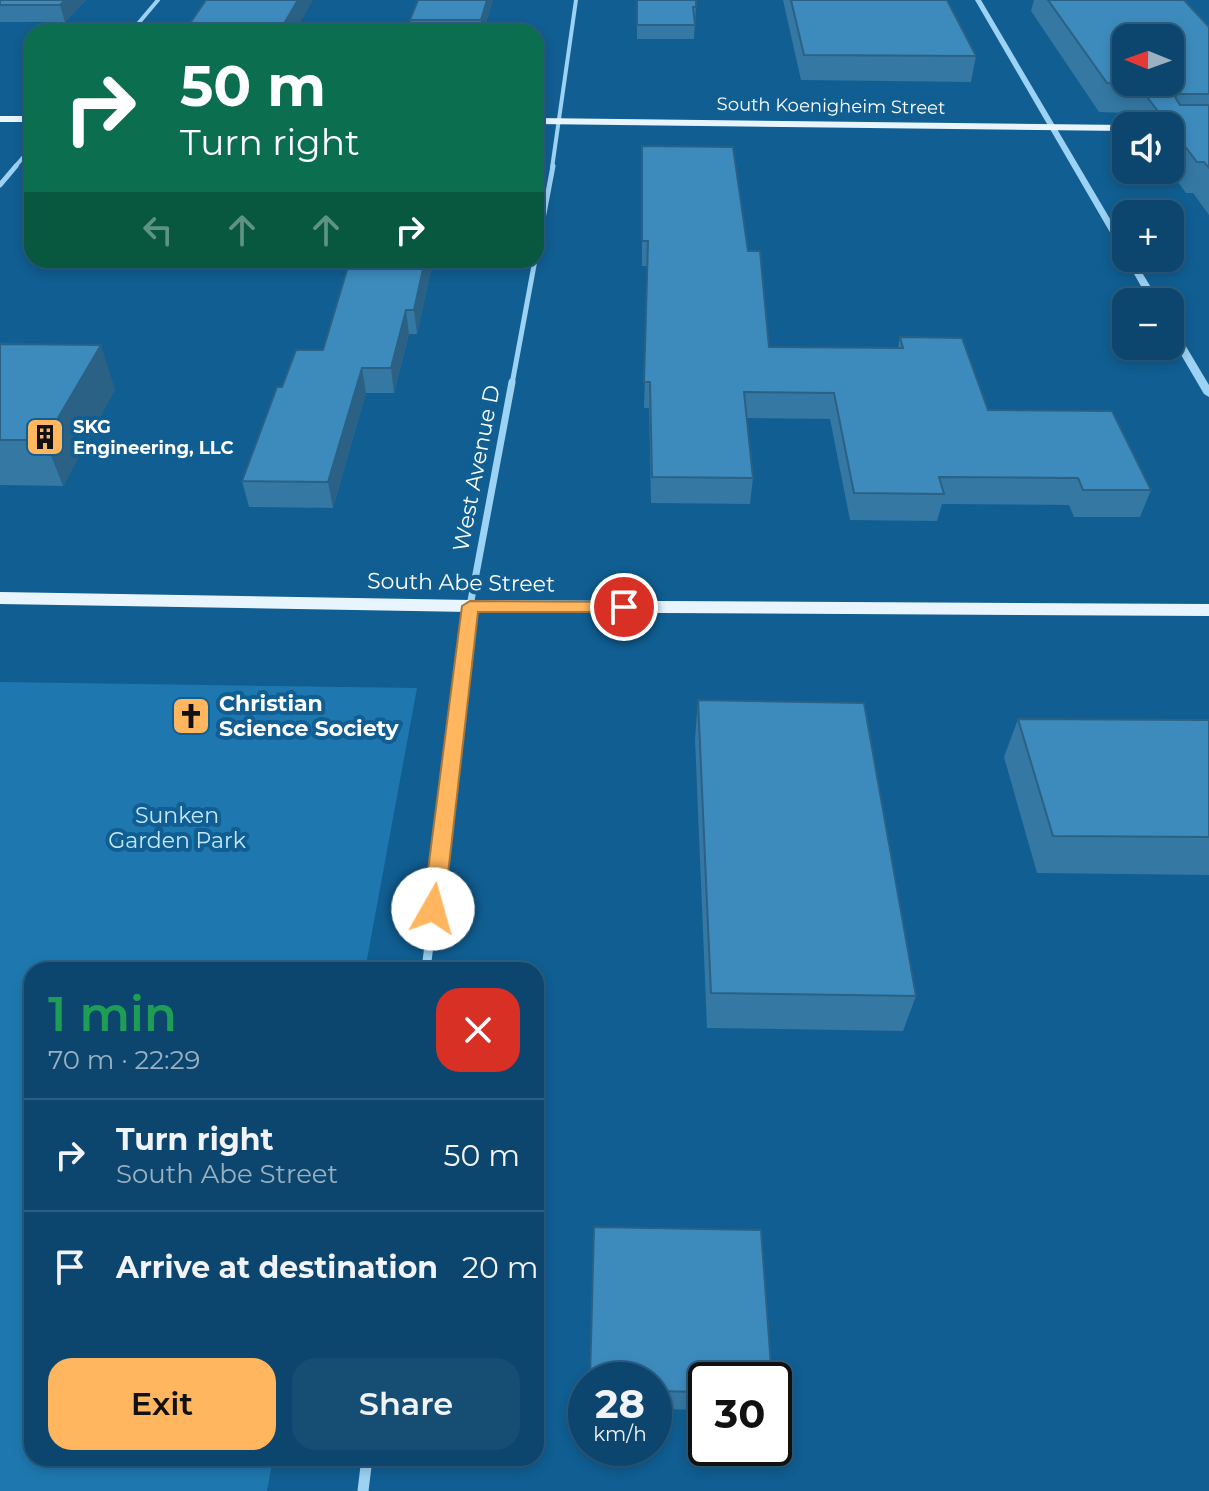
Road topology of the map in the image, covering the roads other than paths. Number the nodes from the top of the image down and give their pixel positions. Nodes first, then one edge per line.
1 (158, 0) edge
2 (576, 0) edge
3 (978, 0) edge
4 (138, 24) edge
5 (0, 119) edge
6 (24, 119) edge
7 (544, 121) edge
8 (561, 121) junction
9 (1052, 127) junction
10 (1112, 128) edge
11 (24, 156) edge
12 (0, 185) edge
13 (544, 214) edge
14 (1112, 229) edge
15 (534, 268) edge
16 (1184, 352) edge
17 (1209, 394) edge
18 (0, 598) edge
19 (470, 606) junction
20 (1209, 610) edge
21 (427, 962) edge
22 (366, 1466) edge
23 (363, 1491) edge

1 - 4 street
2 - 8 street, West Avenue D
3 - 9 street
5 - 6 main road
7 - 8 main road, South Koenigheim Street
8 - 9 main road, South Koenigheim Street
8 - 13 street, West Avenue D
9 - 10 main road, South Koenigheim Street
9 - 14 street
11 - 12 street
15 - 19 street, West Avenue D
16 - 17 street
18 - 19 main road, South Abe Street
19 - 20 main road, South Abe Street
19 - 21 street, West Avenue D
22 - 23 street

